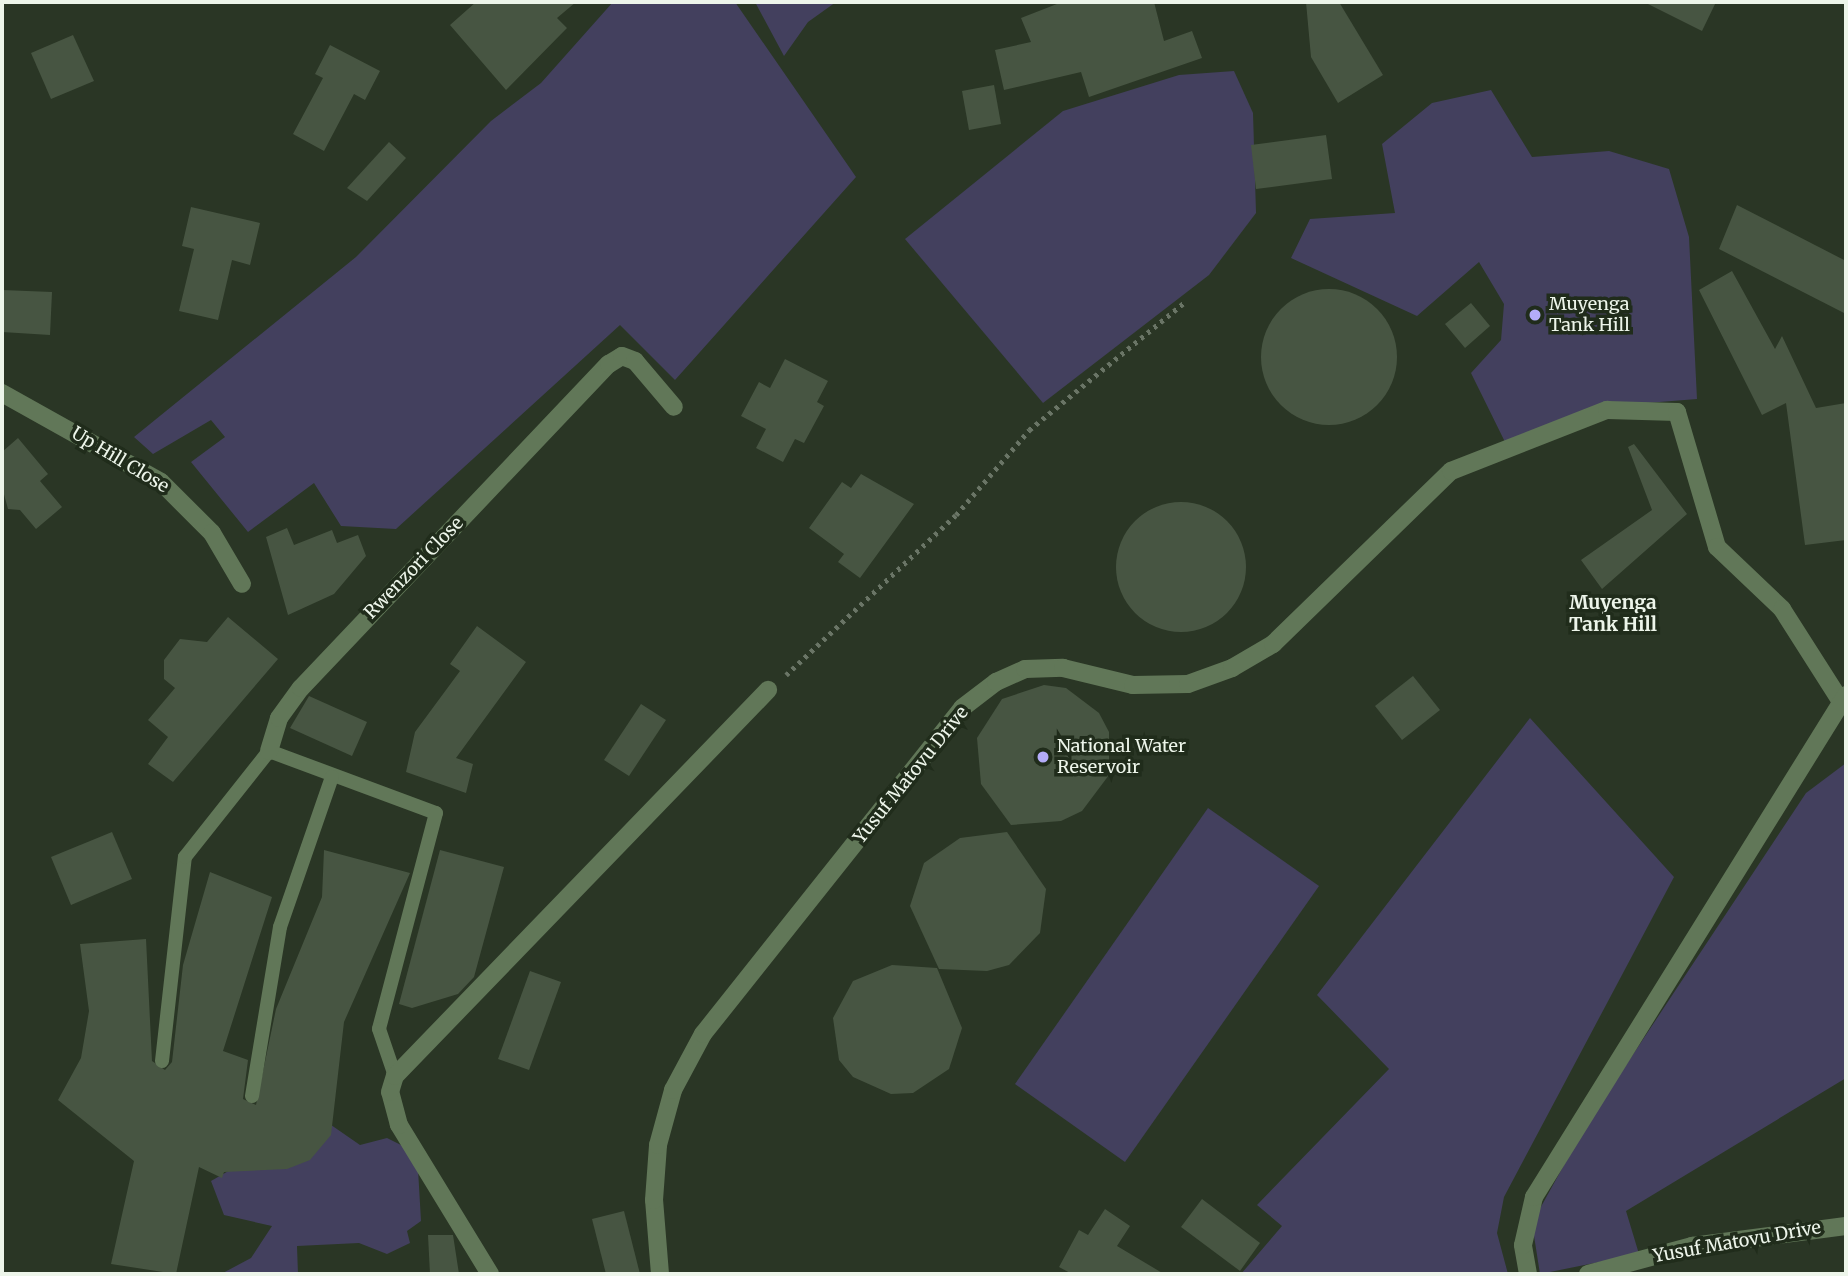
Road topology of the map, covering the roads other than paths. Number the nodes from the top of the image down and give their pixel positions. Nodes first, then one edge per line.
1 (2, 393) edge
2 (674, 407) dead end
3 (242, 584) dead end
4 (768, 690) road end
5 (1843, 697) edge
6 (270, 751) junction
7 (332, 777) junction
8 (162, 1061) dead end
9 (395, 1076) junction
10 (252, 1096) dead end
11 (1846, 1226) edge
12 (490, 1274) edge
13 (660, 1274) edge
14 (1528, 1274) edge
15 (1588, 1274) edge

1 - 3 street, Up Hill Close
2 - 6 street, Rwenzori Close
4 - 9 street
5 - 13 street, Yusuf Matovu Drive
5 - 14 street
6 - 7 lane
6 - 8 lane, Rwenzori Close
7 - 9 lane
7 - 10 lane
9 - 12 street
11 - 15 street, Yusuf Matovu Drive

